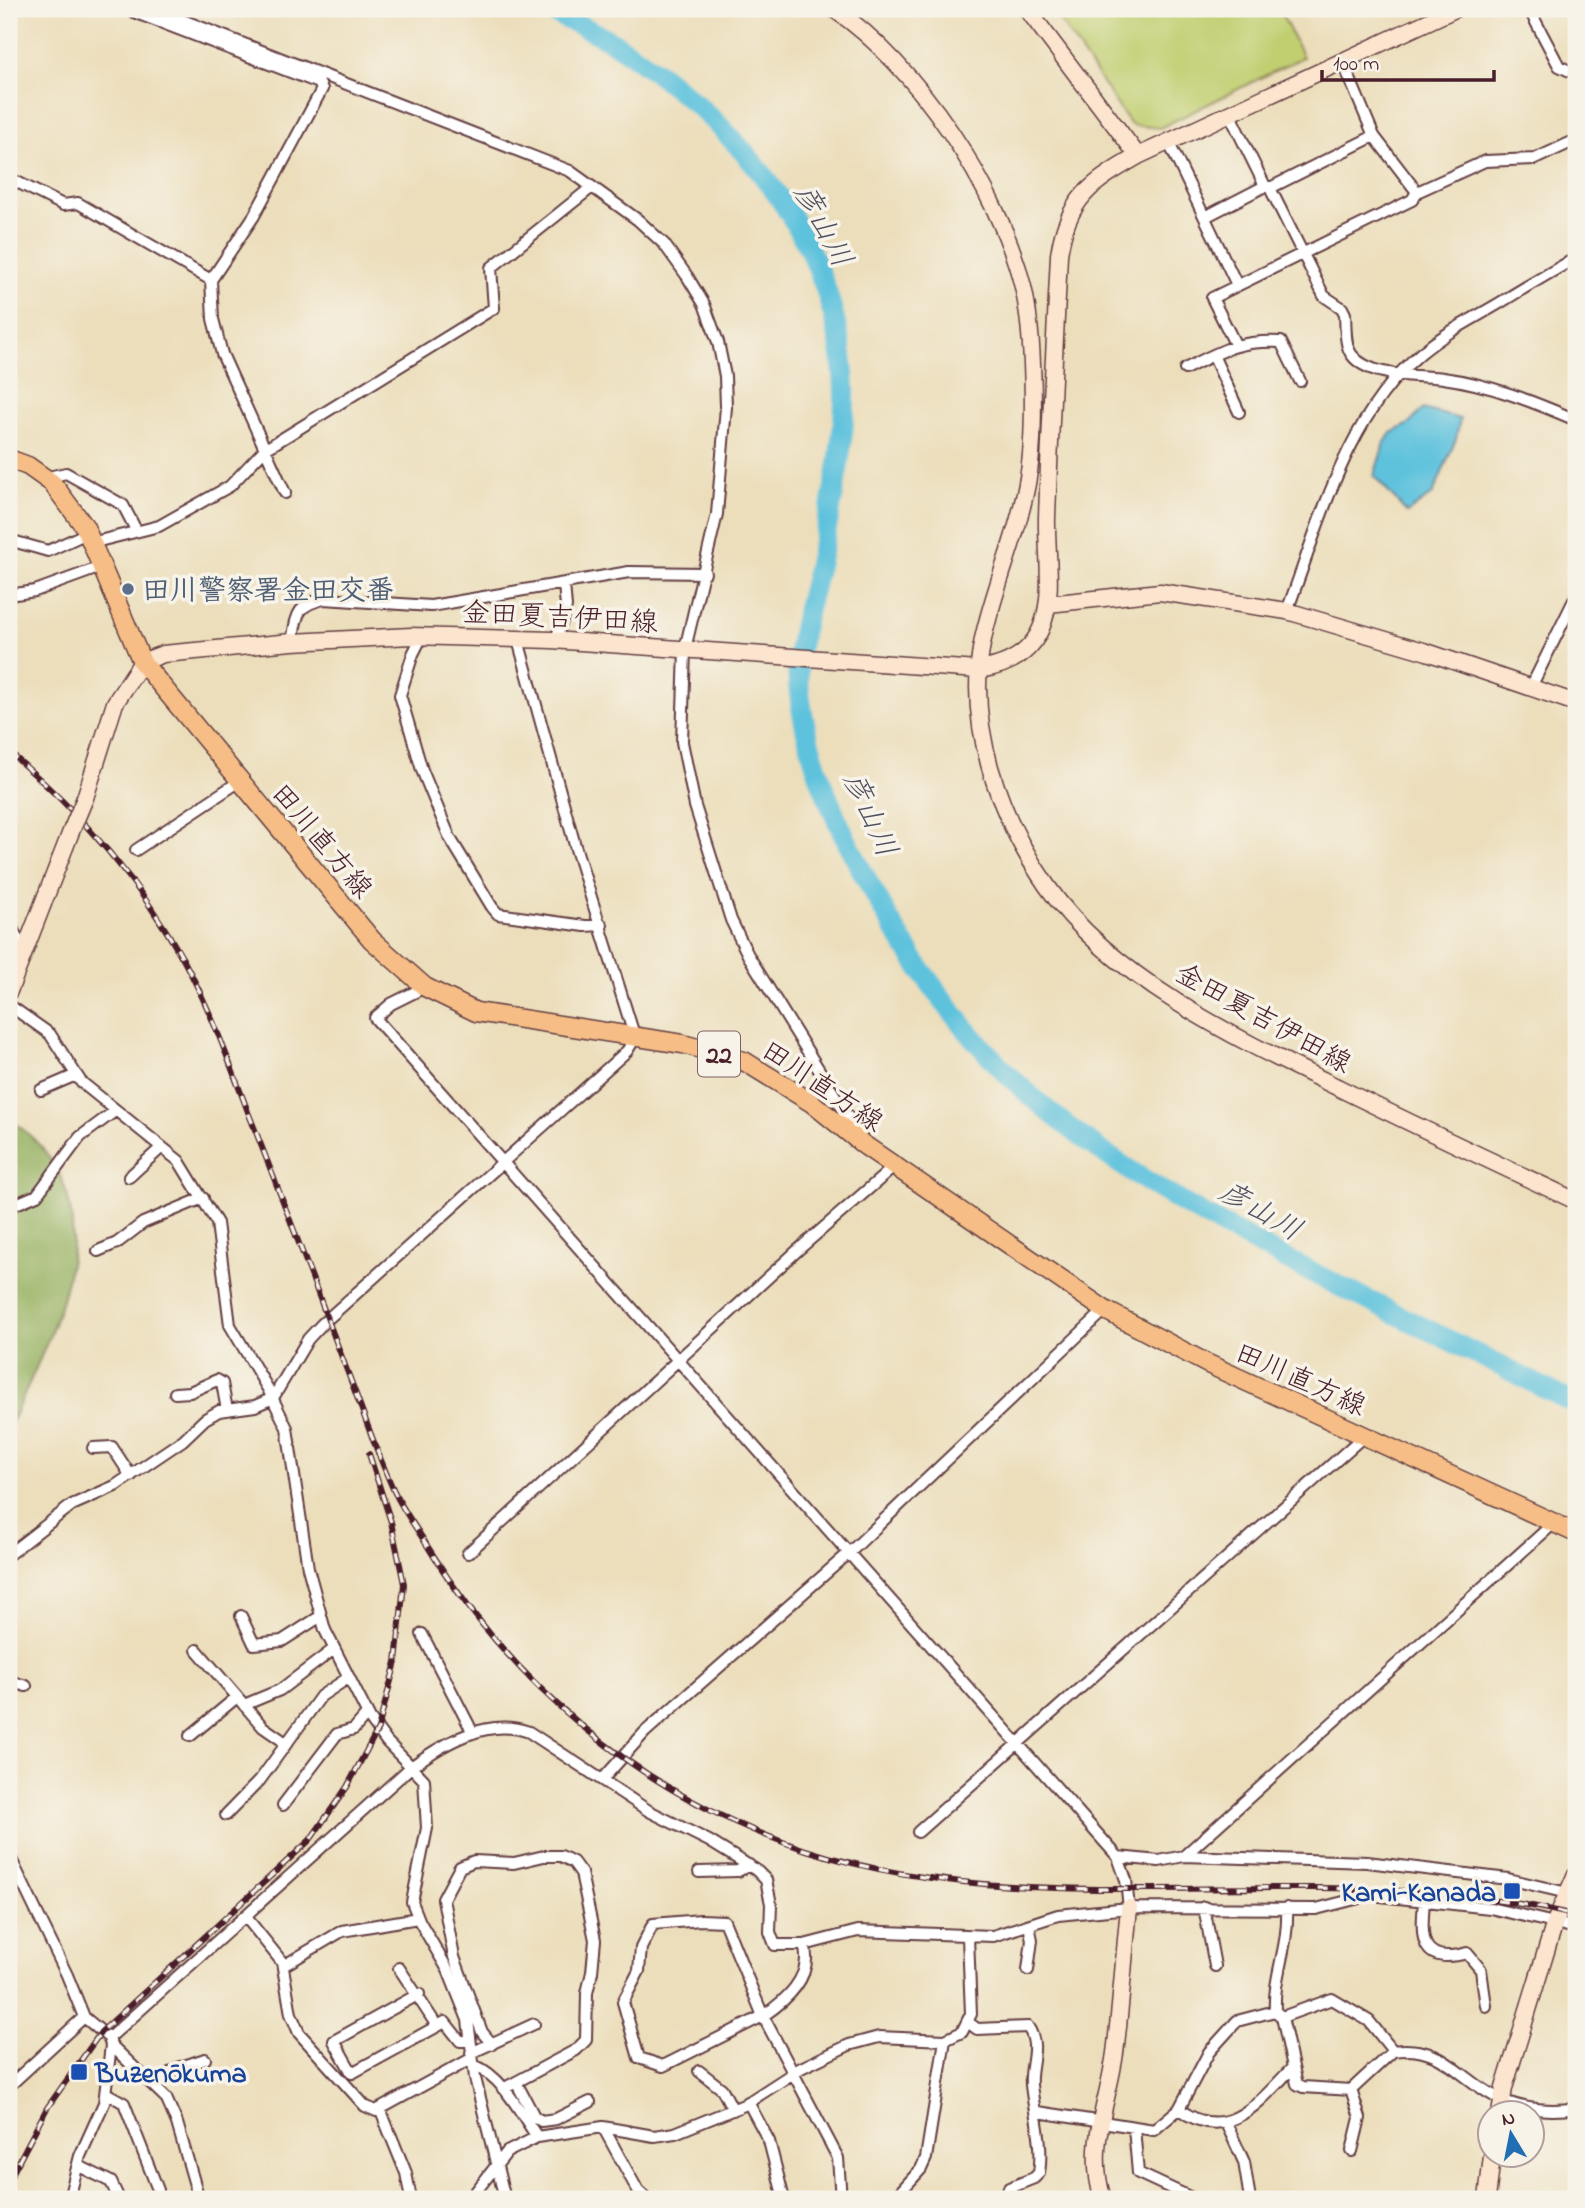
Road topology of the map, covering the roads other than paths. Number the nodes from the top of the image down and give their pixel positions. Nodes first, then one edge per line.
1 (126, 9) edge
2 (154, 9) edge
3 (834, 9) edge
4 (1027, 9) edge
5 (1455, 9) edge
6 (1529, 9) edge
7 (211, 36) junction
8 (1342, 60) junction
9 (1576, 74) edge
10 (1230, 113) junction
11 (1374, 136) junction
12 (1168, 141) junction
13 (1576, 141) edge
14 (1138, 156) junction
15 (9, 178) edge
16 (592, 187) junction
17 (1267, 187) junction
18 (1417, 192) junction
19 (1205, 217) junction
20 (1303, 253) junction
21 (1576, 258) edge
22 (211, 280) junction
23 (1237, 285) junction
24 (1235, 344) junction
25 (1213, 355) junction
26 (1185, 369) dead end
27 (1399, 375) junction
28 (1300, 381) dead end
29 (1239, 412) dead end
30 (1576, 420) edge
31 (264, 450) junction
32 (9, 459) edge
33 (44, 478) junction
34 (285, 493) dead end
35 (136, 530) junction
36 (89, 538) junction
37 (9, 540) edge
38 (101, 567) junction
39 (705, 573) junction
40 (564, 584) junction
41 (9, 594) edge
42 (1576, 596) edge
43 (1048, 604) junction
44 (1287, 611) junction
45 (422, 636) junction
46 (518, 640) junction
47 (556, 640) junction
48 (292, 642) junction
49 (691, 650) junction
50 (142, 662) junction
51 (970, 670) junction
52 (1530, 689) junction
53 (1576, 703) edge
54 (240, 781) junction
55 (136, 850) dead end
56 (9, 922) edge
57 (602, 925) junction
58 (24, 953) junction
59 (425, 987) junction
60 (9, 991) edge
61 (9, 1005) edge
62 (635, 1038) junction
63 (76, 1075) junction
64 (41, 1090) dead end
65 (115, 1111) junction
66 (864, 1145) junction
67 (162, 1147) junction
68 (503, 1164) junction
69 (895, 1166) junction
70 (129, 1177) dead end
71 (203, 1198) junction
72 (1576, 1201) edge
73 (9, 1207) edge
74 (98, 1251) dead end
75 (1105, 1310) junction
76 (680, 1360) junction
77 (174, 1393) dead end
78 (273, 1398) junction
79 (227, 1410) junction
80 (1365, 1435) junction
81 (93, 1448) dead end
82 (131, 1476) junction
83 (1554, 1523) junction
84 (1576, 1534) edge
85 (468, 1553) dead end
86 (849, 1553) junction
87 (9, 1554) edge
88 (241, 1616) dead end
89 (320, 1616) junction
90 (422, 1634) dead end
91 (197, 1650) dead end
92 (334, 1650) junction
93 (348, 1678) junction
94 (9, 1681) edge
95 (26, 1686) dead end
96 (241, 1701) junction
97 (367, 1714) junction
98 (473, 1733) junction
99 (190, 1736) dead end
100 (286, 1743) junction
101 (1018, 1743) junction
102 (411, 1767) junction
103 (602, 1780) junction
104 (283, 1805) dead end
105 (226, 1815) dead end
106 (918, 1832) dead end
107 (9, 1855) edge
108 (1184, 1856) junction
109 (1118, 1857) junction
110 (749, 1865) junction
111 (699, 1872) dead end
112 (1576, 1874) edge
113 (1571, 1894) edge
114 (1424, 1901) junction
115 (1204, 1907) junction
116 (1129, 1908) junction
117 (1287, 1908) junction
118 (245, 1916) junction
119 (418, 1918) junction
120 (1555, 1922) junction
121 (1029, 1924) junction
122 (1576, 1927) edge
123 (968, 1937) junction
124 (804, 1945) junction
125 (283, 1966) junction
126 (1215, 1966) dead end
127 (399, 1968) dead end
128 (1028, 1970) dead end
129 (419, 1994) junction
130 (1486, 2006) dead end
131 (1278, 2014) junction
132 (763, 2016) junction
133 (84, 2018) junction
134 (969, 2023) junction
135 (534, 2024) dead end
136 (437, 2026) junction
137 (945, 2040) junction
138 (110, 2041) junction
139 (492, 2044) junction
140 (1393, 2051) junction
141 (472, 2055) junction
142 (205, 2059) dead end
143 (1293, 2067) junction
144 (699, 2071) dead end
145 (793, 2073) junction
146 (516, 2082) junction
147 (152, 2084) junction
148 (9, 2086) edge
149 (503, 2089) junction
150 (1351, 2090) junction
151 (106, 2093) junction
152 (1492, 2100) edge
153 (1503, 2100) edge
154 (590, 2102) dead end
155 (748, 2102) junction
156 (1576, 2108) edge
157 (380, 2109) junction
158 (1179, 2109) junction
159 (733, 2110) junction
160 (1546, 2111) edge
161 (1038, 2112) junction
162 (1099, 2122) junction
163 (1227, 2123) junction
164 (603, 2127) junction
165 (1134, 2128) junction
166 (537, 2137) junction
167 (1352, 2151) dead end
168 (495, 2164) junction
169 (79, 2166) junction
170 (1490, 2170) edge
171 (158, 2190) dead end
172 (897, 2198) edge
173 (69, 2199) edge
174 (119, 2199) edge
175 (199, 2199) edge
176 (411, 2199) edge
177 (470, 2199) edge
178 (505, 2199) edge
179 (647, 2199) edge
180 (784, 2199) edge
181 (841, 2199) edge
182 (1005, 2199) edge
183 (1103, 2199) edge
184 (1195, 2199) edge
185 (1250, 2199) edge
186 (1487, 2199) edge

1 - 7 street
2 - 7 street
3 - 51 main road, 金田夏吉伊田線
4 - 14 main road
5 - 8 main road, 金田夏吉伊田線
6 - 9 street
7 - 16 street
7 - 22 street
8 - 10 main road, 金田夏吉伊田線
8 - 11 street
10 - 12 main road, 金田夏吉伊田線
10 - 17 street
11 - 17 street
11 - 18 street
12 - 14 main road, 金田夏吉伊田線
12 - 19 street
13 - 18 street
14 - 43 main road, 金田夏吉伊田線
15 - 22 street
16 - 31 street
16 - 39 street
17 - 19 street
17 - 20 street
18 - 20 street
19 - 23 street
20 - 23 street
20 - 27 street
21 - 27 street
22 - 31 street
23 - 24 street
24 - 25 street
24 - 28 street
25 - 26 street
25 - 29 street
27 - 30 street
27 - 44 street
31 - 34 street
31 - 35 street
32 - 33 main road, 田川直方線 / 22
33 - 35 street
33 - 36 main road, 田川直方線 / 22
35 - 36 street
36 - 37 street
36 - 38 main road, 田川直方線 / 22
38 - 41 street
38 - 50 main road, 田川直方線 / 22
39 - 40 street
39 - 49 street
40 - 47 street
40 - 48 street
42 - 52 street
43 - 44 main road
43 - 51 main road, 金田夏吉伊田線
44 - 52 main road
45 - 46 main road, 金田夏吉伊田線
45 - 48 main road, 金田夏吉伊田線
45 - 57 street
46 - 47 main road, 金田夏吉伊田線
46 - 57 street
47 - 49 main road, 金田夏吉伊田線
48 - 50 main road, 金田夏吉伊田線
49 - 51 main road, 金田夏吉伊田線
49 - 66 street
50 - 54 main road, 田川直方線 / 22
50 - 58 main road, bridge
51 - 72 main road, 金田夏吉伊田線
52 - 53 main road
54 - 55 street
54 - 59 main road, 田川直方線 / 22
56 - 58 street
57 - 62 street
58 - 60 main road
59 - 62 main road, 田川直方線 / 22
59 - 68 street
61 - 63 street
62 - 66 main road, 田川直方線 / 22
62 - 68 street
63 - 64 street
63 - 65 street
65 - 67 street
65 - 73 street
66 - 69 main road, 田川直方線 / 22
67 - 70 street
67 - 71 street
68 - 76 street
68 - 78 street
69 - 75 main road, 田川直方線 / 22
69 - 76 street
71 - 74 street
71 - 78 street
75 - 80 main road, 田川直方線 / 22
75 - 86 street
76 - 85 street
76 - 86 street
77 - 79 street
78 - 79 street
78 - 89 street
79 - 82 street
80 - 83 main road, 田川直方線 / 22
80 - 101 street
81 - 82 street
82 - 87 street
83 - 84 main road, 田川直方線 / 22
83 - 108 street
86 - 101 street
86 - 103 street
88 - 89 street
89 - 92 street
90 - 98 street
91 - 96 street
92 - 93 street
92 - 96 street
93 - 97 street
93 - 100 street
94 - 95 street
96 - 99 street
96 - 100 street
97 - 102 street
97 - 104 street
98 - 102 street
98 - 103 street
100 - 105 street
101 - 106 street
101 - 109 street
102 - 118 street
102 - 119 street
103 - 110 street
107 - 133 street
108 - 109 street
108 - 113 street
109 - 116 street
110 - 111 street
110 - 124 street
112 - 113 main road
113 - 120 main road
114 - 117 street
114 - 120 street
114 - 130 street
115 - 116 street
115 - 117 street
115 - 126 street
116 - 121 street
116 - 162 main road
117 - 131 street
118 - 125 street
118 - 138 street
119 - 125 street
119 - 141 street
120 - 122 street
120 - 153 main road
121 - 123 street
121 - 128 street
123 - 124 street
123 - 134 street
124 - 132 street
125 - 157 street
127 - 129 street
129 - 136 street
129 - 136 street
131 - 140 street
131 - 143 street
131 - 158 street
132 - 132 street
132 - 145 street
133 - 138 street
133 - 148 street
134 - 137 street
134 - 161 street
135 - 139 street
136 - 141 street
137 - 145 street
137 - 172 street
138 - 147 street
138 - 151 street
139 - 141 street
139 - 146 street
140 - 150 street
140 - 152 street
141 - 149 street
141 - 157 street
141 - 168 street
142 - 147 street
143 - 150 street
143 - 163 street
144 - 159 street
145 - 155 street
145 - 181 street
146 - 149 street
146 - 154 street
147 - 175 street
149 - 166 street
150 - 167 street
151 - 169 street
151 - 171 street
155 - 159 street
155 - 180 street
156 - 160 street
157 - 176 street
158 - 163 street
158 - 165 street
159 - 164 street
161 - 162 street
161 - 182 street
162 - 165 street
162 - 183 main road
163 - 185 street
164 - 166 street
164 - 179 street
165 - 184 street
166 - 168 street
168 - 177 street
168 - 178 street
169 - 173 street
169 - 174 street
170 - 186 main road

